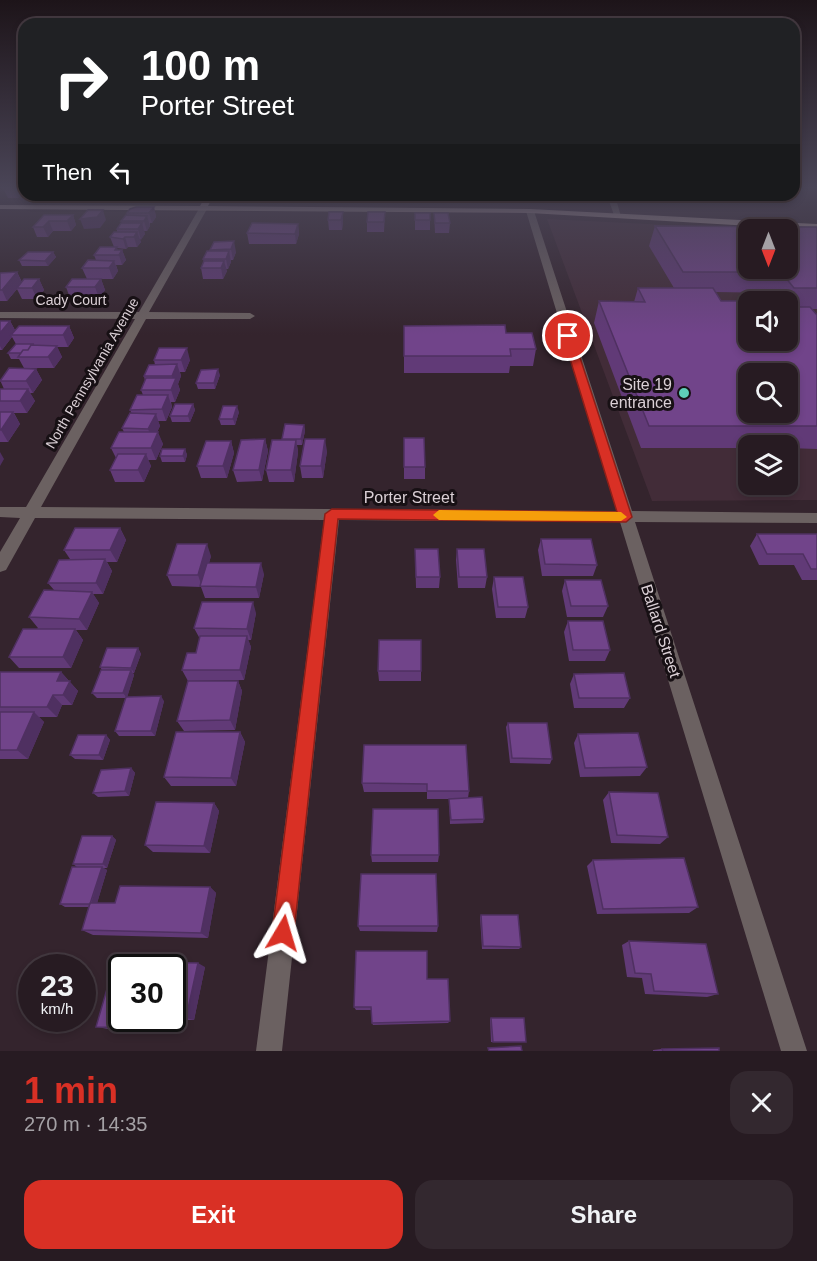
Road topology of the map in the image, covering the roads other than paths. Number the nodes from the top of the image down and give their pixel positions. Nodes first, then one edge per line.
1 (187, 237) edge
2 (538, 237) edge
3 (0, 315) edge
4 (142, 315) junction
5 (250, 316) dead end
6 (0, 512) edge
7 (29, 513) junction
8 (332, 514) junction
9 (626, 517) junction
10 (817, 518) edge
11 (0, 566) edge
12 (269, 1051) edge
13 (794, 1051) edge

1 - 4 street, North Pennsylvania Avenue
2 - 9 street, Ballard Street
3 - 4 street, Cady Court
4 - 5 street, Cady Court
4 - 7 street, North Pennsylvania Avenue
6 - 7 street, Porter Street
7 - 8 street, Porter Street
7 - 11 street, North Pennsylvania Avenue
8 - 9 street, Porter Street
8 - 12 street
9 - 10 street, Porter Street
9 - 13 street, Ballard Street

